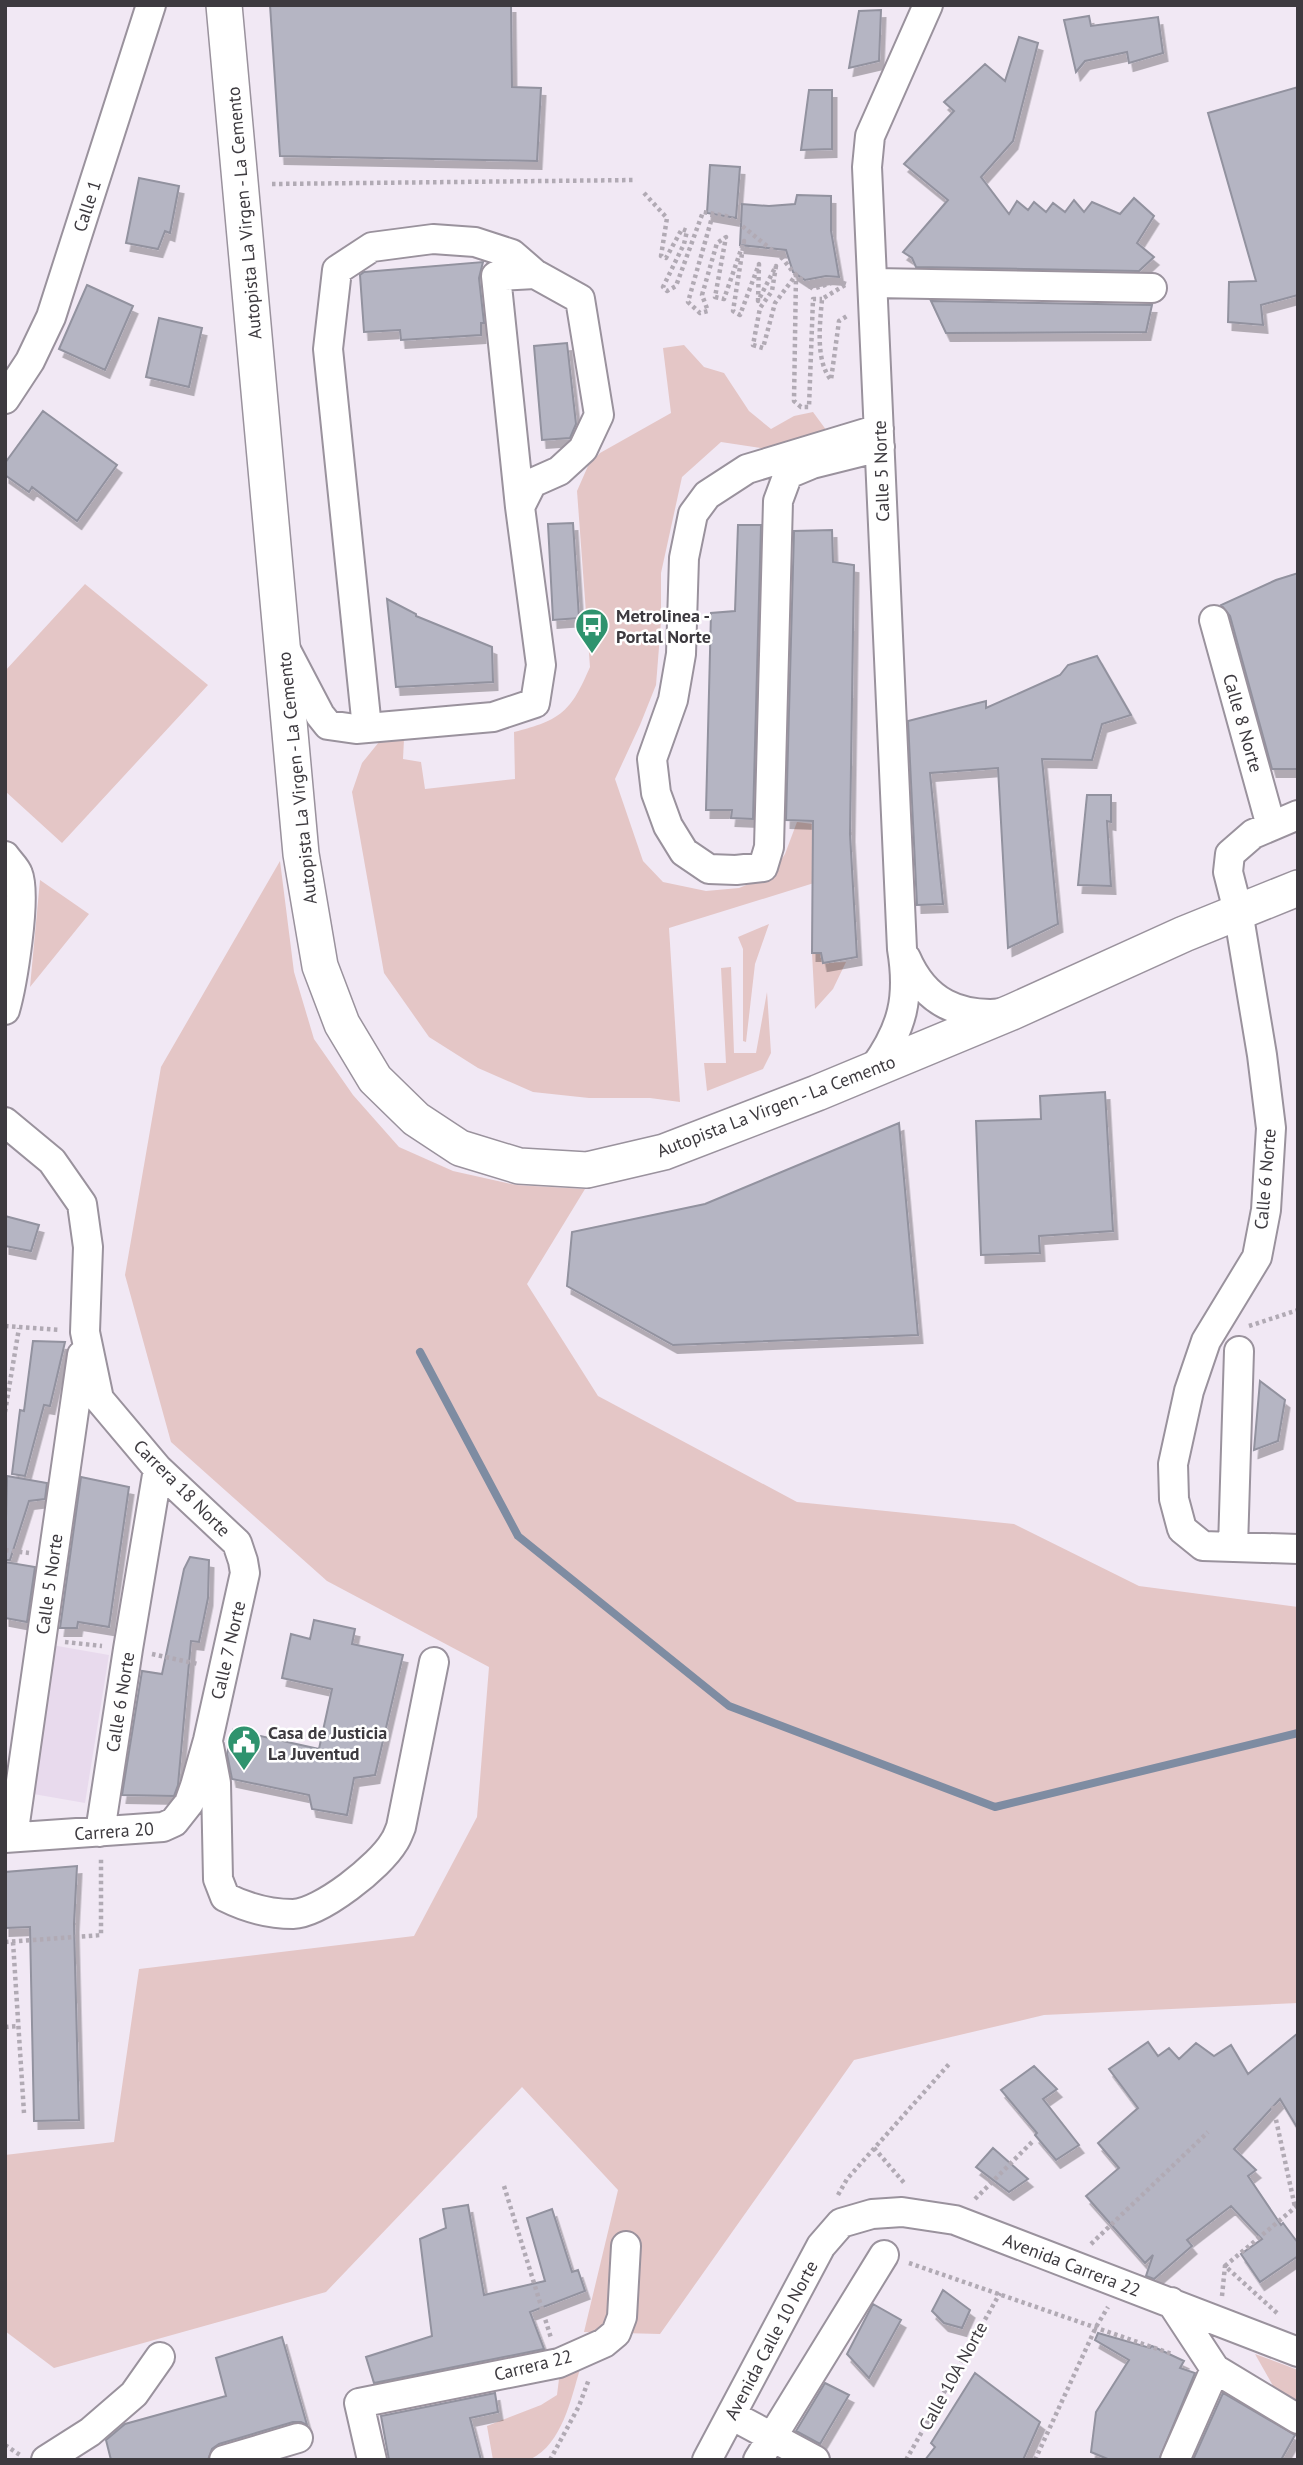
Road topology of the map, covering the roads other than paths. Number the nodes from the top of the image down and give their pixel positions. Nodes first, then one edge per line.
1 (151, 5) edge
2 (224, 5) edge
3 (928, 5) edge
4 (535, 274) junction
5 (862, 284) junction
6 (1152, 288) dead end
7 (5, 399) edge
8 (879, 438) junction
9 (520, 507) junction
10 (1214, 620) dead end
11 (282, 643) junction
12 (368, 728) junction
13 (1298, 815) edge
14 (1271, 826) junction
15 (12, 866) edge
16 (1298, 888) edge
17 (1238, 911) junction
18 (902, 949) junction
19 (5, 1010) edge
20 (1012, 1012) junction
21 (874, 1068) junction
22 (5, 1122) edge
23 (85, 1332) junction
24 (1239, 1351) dead end
25 (158, 1469) junction
26 (1233, 1547) junction
27 (1298, 1549) edge
28 (243, 1560) joint
29 (434, 1662) dead end
30 (208, 1740) junction
31 (100, 1832) junction
32 (9, 1837) edge
33 (841, 2223) joint
34 (626, 2246) dead end
35 (884, 2255) road end
36 (1171, 2302) junction
37 (1298, 2352) edge
38 (160, 2357) dead end
39 (1215, 2369) junction
40 (731, 2415) junction
41 (1298, 2419) edge
42 (298, 2438) dead end
43 (765, 2448) edge
44 (46, 2460) edge
45 (224, 2460) edge
46 (372, 2460) edge
47 (707, 2460) edge
48 (815, 2460) edge
49 (1175, 2460) edge

1 - 7 street, Calle 1
2 - 11 main road, Autopista La Virgen - La Cemento
3 - 5 street, Calle 5 Norte
4 - 9 street
4 - 9 street
4 - 12 street
5 - 6 street
5 - 8 street, Calle 5 Norte
8 - 8 street
8 - 18 street, Calle 5 Norte
9 - 12 street
10 - 14 street, Calle 8 Norte
11 - 12 street
11 - 21 main road, Autopista La Virgen - La Cemento
13 - 14 street
14 - 17 street, Calle 6 Norte
15 - 19 street
16 - 17 main road, Autopista La Virgen - La Cemento
17 - 20 main road, Autopista La Virgen - La Cemento
17 - 26 street, Calle 6 Norte
18 - 20 street, Calle 5 Norte
18 - 21 street, Calle 5 Norte
20 - 21 main road, Autopista La Virgen - La Cemento
22 - 23 street, Carrera 18 Norte
23 - 25 street, Carrera 18 Norte
23 - 32 street, Calle 5 Norte
24 - 26 street
25 - 28 street, Carrera 18 Norte
25 - 31 street, Calle 6 Norte
26 - 27 street
28 - 30 street, Calle 7 Norte
29 - 30 street
30 - 31 street, Carrera 20
31 - 32 street, Carrera 20
33 - 36 street, Avenida Carrera 22
33 - 40 street, Avenida Calle 10 Norte
34 - 46 street, Carrera 22
35 - 43 street
36 - 37 street, Avenida Carrera 22
36 - 39 street
38 - 44 street
39 - 41 street
39 - 49 street
40 - 43 street
40 - 47 street, Avenida Calle 10 Norte
42 - 45 street
43 - 48 street

